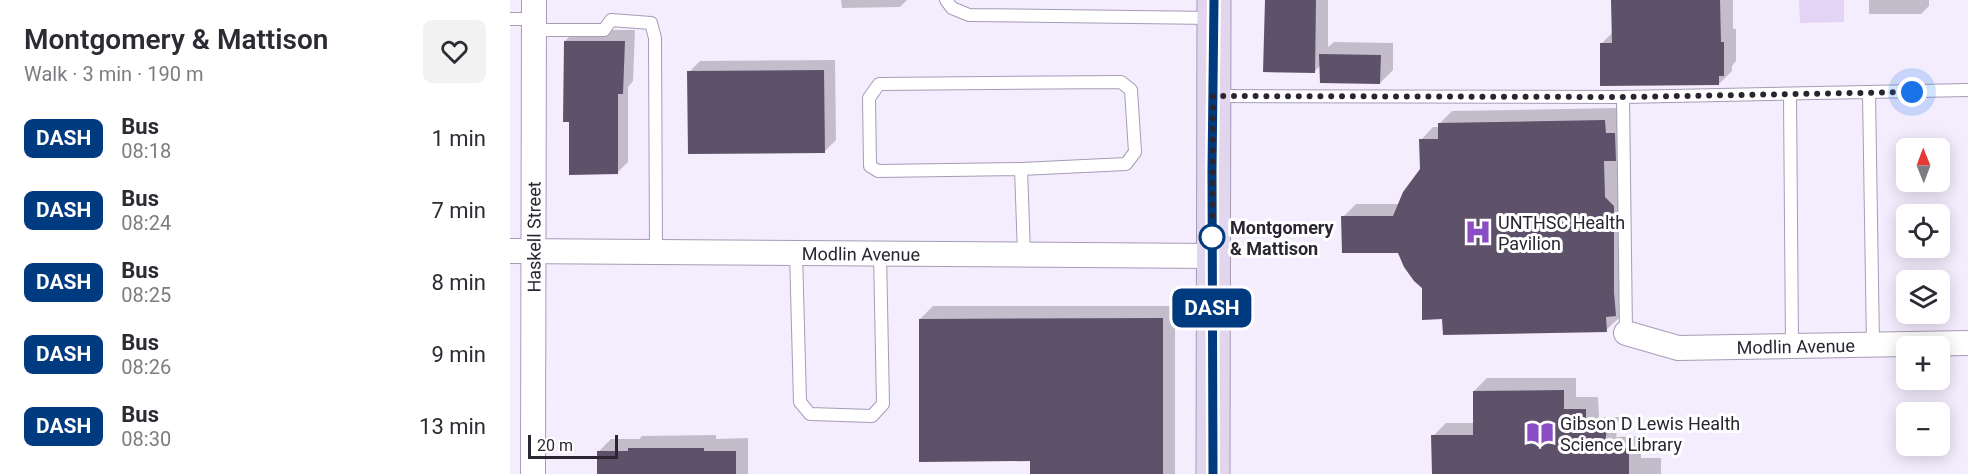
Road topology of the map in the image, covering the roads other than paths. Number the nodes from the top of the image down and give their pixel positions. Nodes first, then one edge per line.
1 (946, 0) edge
2 (1214, 9) edge
3 (528, 17) edge
4 (1968, 90) edge
5 (1869, 93) junction
6 (1790, 94) junction
7 (1213, 96) junction
8 (1623, 97) junction
9 (1021, 169) junction
10 (522, 251) edge
11 (656, 252) junction
12 (796, 253) junction
13 (880, 254) junction
14 (1024, 254) junction
15 (1212, 256) junction
16 (1626, 333) joint
17 (1968, 344) edge
18 (1873, 345) junction
19 (1792, 346) junction
20 (533, 474) edge
21 (1213, 474) edge

1 - 2 lane
2 - 7 street
3 - 10 street, Haskell Street
3 - 11 lane
4 - 5 lane
5 - 6 lane
5 - 18 lane
6 - 8 lane
6 - 19 lane
7 - 8 lane
7 - 15 street
8 - 16 lane
9 - 9 lane
9 - 14 lane
10 - 11 street, Modlin Avenue
10 - 20 street, Haskell Street
11 - 12 street, Modlin Avenue
12 - 13 street, Modlin Avenue
12 - 13 lane
13 - 14 street, Modlin Avenue
14 - 15 street, Modlin Avenue
15 - 21 street
16 - 19 street, Modlin Avenue
17 - 18 street, Modlin Avenue
18 - 19 street, Modlin Avenue

